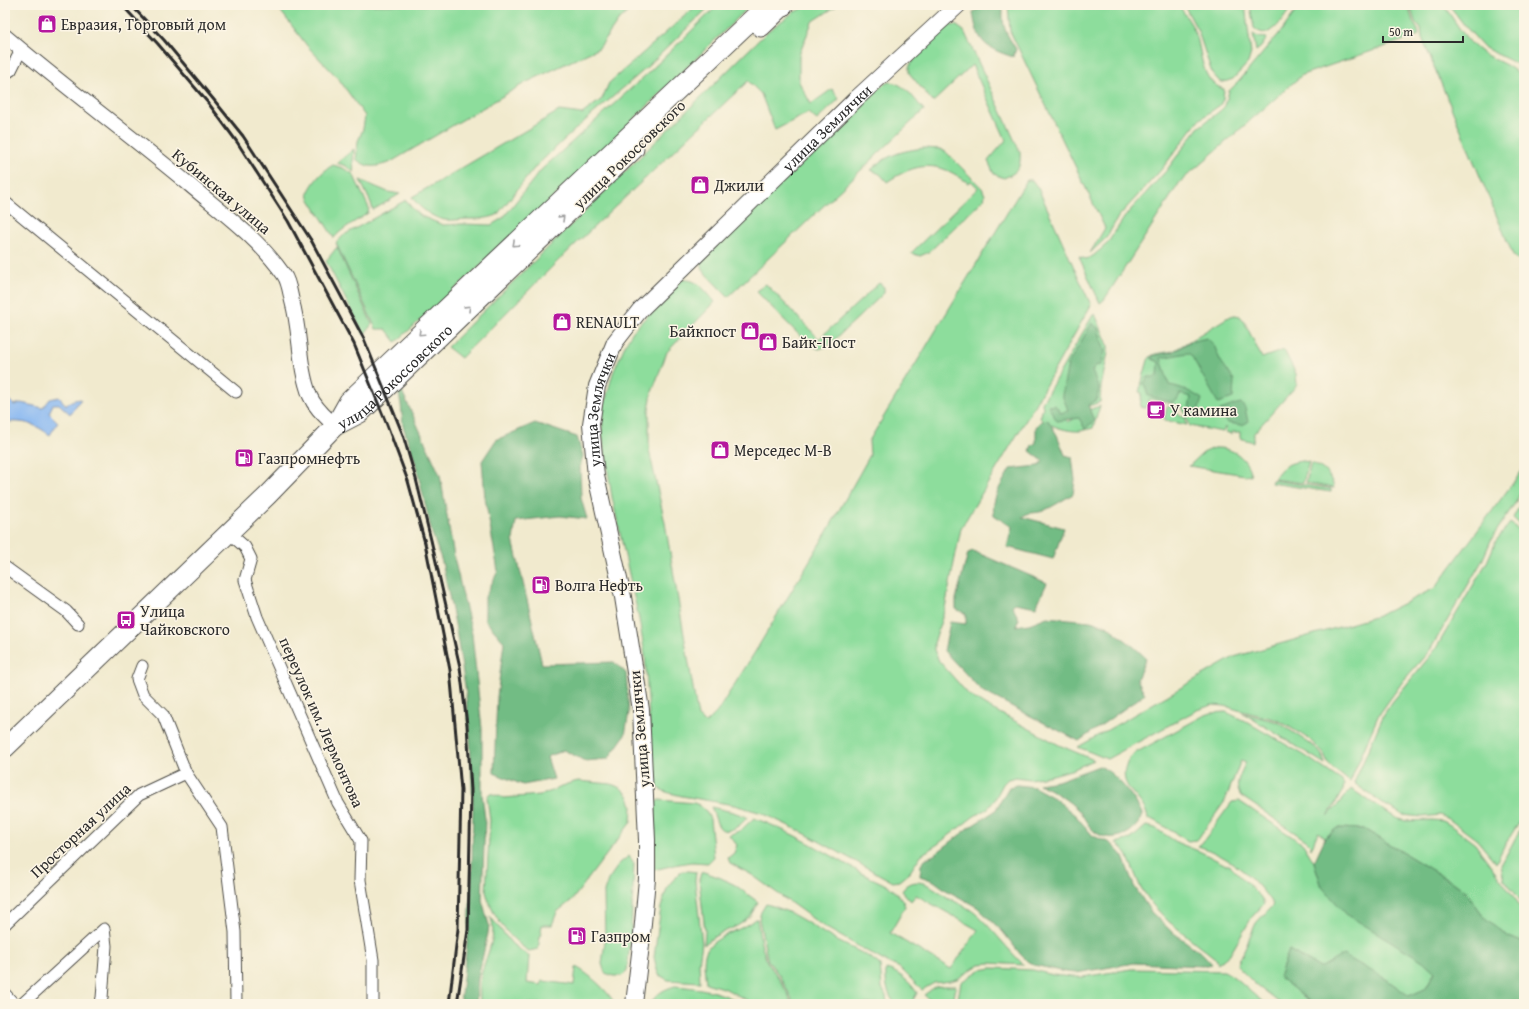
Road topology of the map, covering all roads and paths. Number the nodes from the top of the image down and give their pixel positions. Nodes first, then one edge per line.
1 (767, 5) edge
2 (784, 5) edge
3 (949, 5) edge
4 (958, 5) edge
5 (939, 23) junction
6 (5, 36) edge
7 (22, 50) junction
8 (5, 74) edge
9 (5, 202) edge
10 (236, 392) dead end
11 (335, 426) junction
12 (229, 533) junction
13 (5, 567) edge
14 (78, 624) dead end
15 (142, 666) dead end
16 (5, 748) edge
17 (186, 773) junction
18 (5, 924) edge
19 (5, 994) edge
20 (14, 1004) edge
21 (22, 1004) edge
22 (100, 1004) edge
23 (236, 1004) edge
24 (373, 1004) edge
25 (634, 1004) edge

1 -> 11 highway, улица Рокоссовского
11 -> 2 highway, улица Рокоссовского
3 - 5 main road
4 - 5 main road, улица Землячки
5 - 25 main road, улица Землячки
6 - 7 street, Кубинская улица
7 - 8 street
7 - 11 street, Кубинская улица
9 - 10 street
11 - 12 highway
12 - 16 highway
12 - 24 street, переулок им. Лермонтова
13 - 14 street
15 - 17 street
17 - 18 street, Просторная улица
17 - 23 street
19 - 20 street
21 - 22 street

